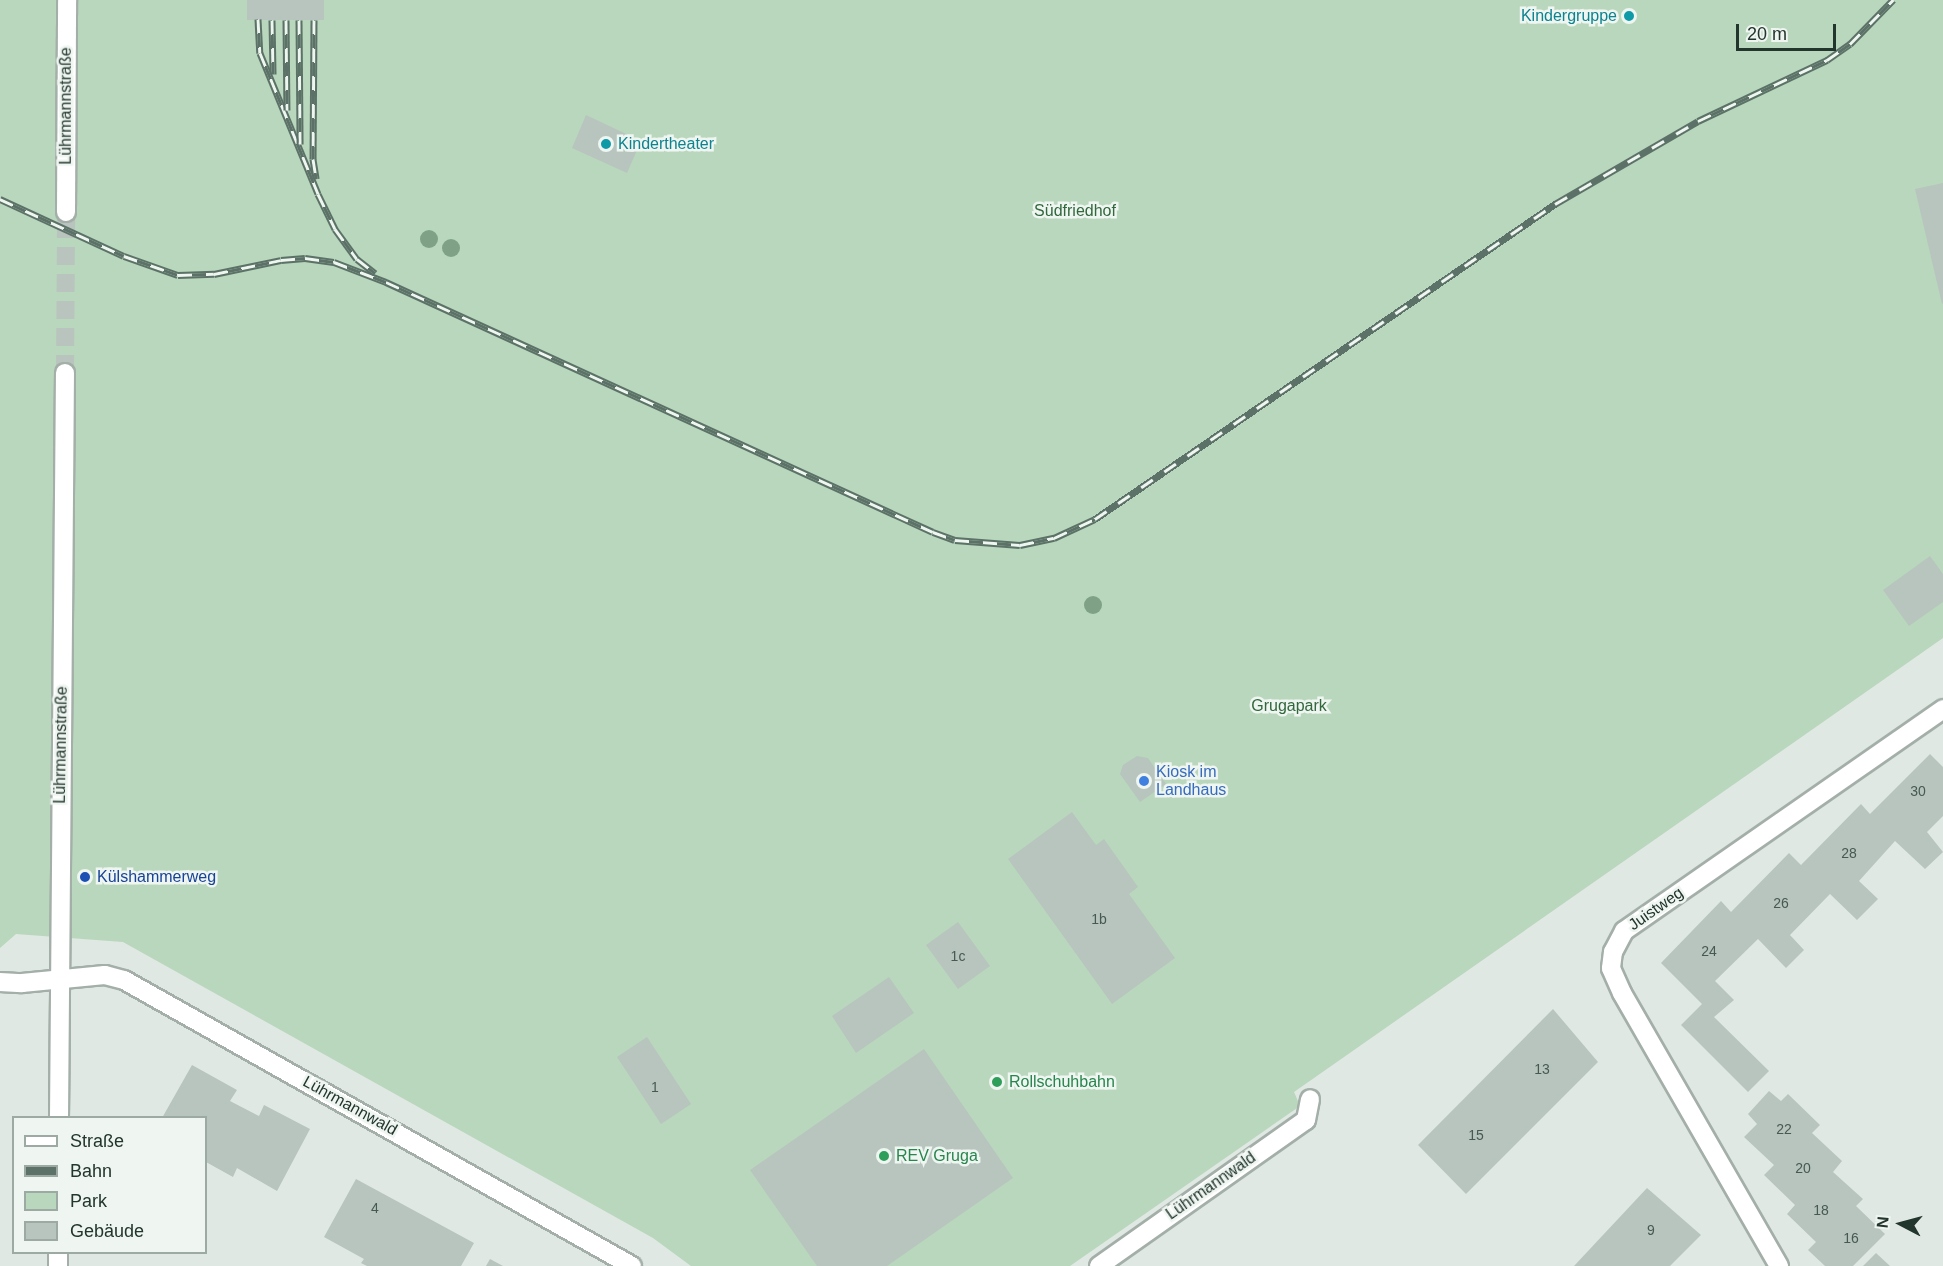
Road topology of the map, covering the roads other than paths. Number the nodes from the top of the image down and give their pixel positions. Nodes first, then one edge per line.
1 (67, 0) edge
2 (66, 212) tunnel mouth
3 (65, 373) tunnel mouth
4 (1943, 709) edge
5 (59, 981) junction
6 (0, 982) edge
7 (1310, 1100) dead end
8 (59, 1116) edge
9 (632, 1266) edge
10 (1099, 1266) edge
11 (1779, 1266) edge

1 - 2 street, Lührmannstraße
3 - 5 street, Lührmannstraße
4 - 11 street, Juistweg
5 - 6 street
5 - 8 street, Lührmannstraße
5 - 9 street, Lührmannwald
7 - 10 street, Lührmannwald

